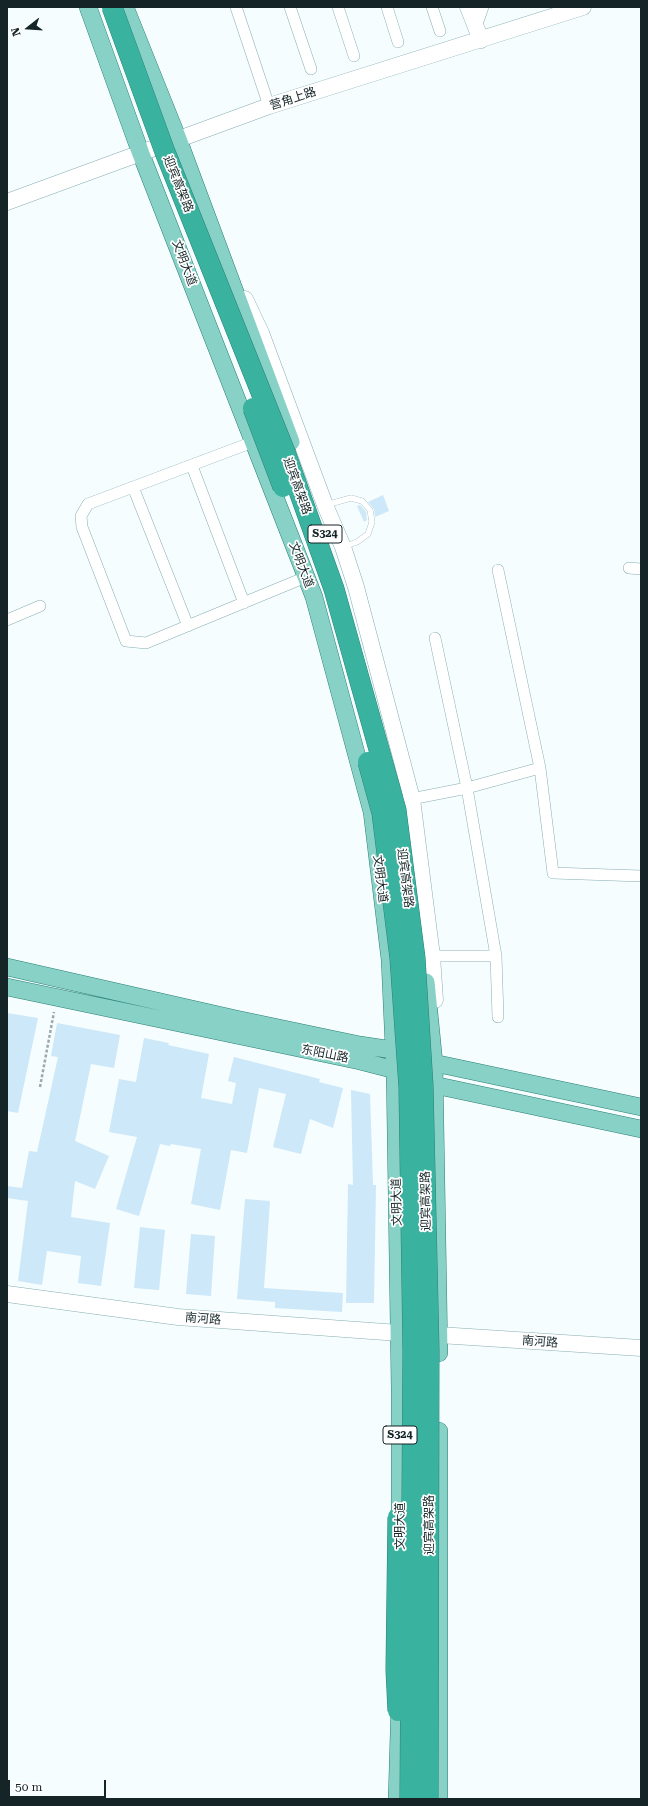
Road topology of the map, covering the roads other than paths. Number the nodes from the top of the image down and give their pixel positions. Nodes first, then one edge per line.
1 (88, 7) edge
2 (99, 7) edge
3 (112, 7) edge
4 (124, 7) edge
5 (236, 7) edge
6 (290, 7) edge
7 (338, 7) edge
8 (387, 7) edge
9 (432, 7) edge
10 (468, 7) edge
11 (483, 7) edge
12 (583, 7) edge
13 (440, 31) dead end
14 (479, 34) junction
15 (398, 42) dead end
16 (354, 56) dead end
17 (311, 69) dead end
18 (269, 106) junction
19 (178, 139) junction
20 (141, 154) junction
21 (7, 202) edge
22 (253, 442) junction
23 (192, 466) junction
24 (133, 487) junction
25 (325, 505) junction
26 (343, 547) junction
27 (629, 568) dead end
28 (641, 569) edge
29 (498, 570) dead end
30 (306, 577) junction
31 (244, 603) junction
32 (40, 606) dead end
33 (7, 620) edge
34 (188, 626) junction
35 (435, 638) dead end
36 (540, 768) junction
37 (467, 788) junction
38 (407, 800) junction
39 (641, 876) edge
40 (428, 956) junction
41 (496, 956) junction
42 (7, 967) edge
43 (7, 987) edge
44 (498, 1017) dead end
45 (393, 1050) junction
46 (434, 1063) junction
47 (395, 1070) junction
48 (434, 1085) junction
49 (641, 1107) edge
50 (641, 1128) edge
51 (7, 1294) edge
52 (399, 1333) junction
53 (439, 1335) junction
54 (641, 1348) edge
55 (400, 1389) junction
56 (397, 1799) edge
57 (405, 1799) edge
58 (410, 1799) edge
59 (428, 1799) edge
60 (439, 1799) edge

1 - 20 main road, 文明大道 / S324
2 - 58 highway, 迎宾高架路, bridge
3 - 59 highway, 迎宾高架路, bridge
4 - 19 main road, S324
5 - 18 street
6 - 17 street
7 - 16 street
8 - 15 street
9 - 13 street
10 - 14 street
11 - 14 street
12 - 14 street, 营角上路
14 - 18 street, 营角上路
18 - 19 street, 营角上路
19 - 20 street, 营角上路
19 - 25 street
19 - 38 main road, S324
20 - 21 street, 营角上路
20 - 22 main road, 文明大道 / S324
22 - 23 street
22 - 30 main road, 文明大道 / S324
23 - 24 street
23 - 31 street
24 - 34 street
24 - 34 street
25 - 26 street
25 - 26 lane
26 - 38 street
27 - 28 street
29 - 36 street
30 - 31 street
30 - 45 main road, 文明大道 / S324
31 - 34 street
32 - 33 street
35 - 37 street
36 - 37 street
36 - 39 street
37 - 38 street
37 - 41 street
38 - 40 main road, S324
40 - 41 street
40 - 46 main road, S324
41 - 44 street
42 - 45 main road, 东阳山路
43 - 47 main road, 东阳山路
45 - 46 main road, 东阳山路
45 - 47 main road, 文明大道 / S324
46 - 48 main road, S324
46 - 49 main road, 东阳山路
47 - 48 main road, 东阳山路
47 - 52 main road, 文明大道 / S324
48 - 50 main road, 东阳山路
48 - 53 main road, S324
51 - 52 street, 南河路
52 - 55 main road, 文明大道 / S324
53 - 54 street, 南河路
53 - 60 main road, S324
55 - 56 main road, 文明大道 / S324
55 - 57 highway, bridge

